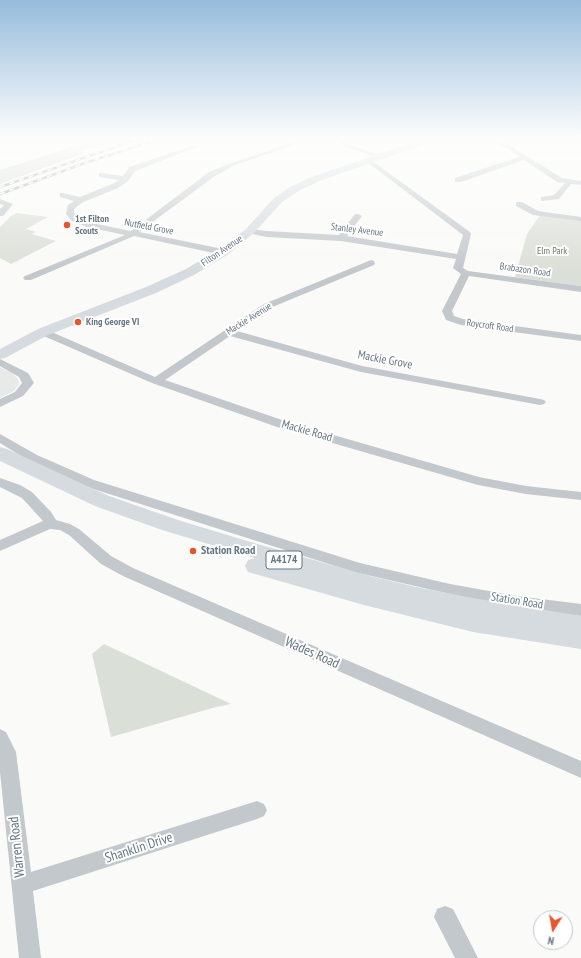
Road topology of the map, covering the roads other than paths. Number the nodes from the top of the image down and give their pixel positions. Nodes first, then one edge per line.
1 (569, 182) edge
2 (120, 183) edge
3 (200, 183) edge
4 (308, 183) edge
5 (404, 183) edge
6 (61, 195) dead end
7 (544, 199) dead end
8 (80, 200) junction
9 (0, 201) edge
10 (534, 206) dead end
11 (0, 214) edge
12 (358, 216) dead end
13 (581, 219) edge
14 (250, 231) junction
15 (130, 234) junction
16 (341, 238) junction
17 (222, 252) junction
18 (460, 257) junction
19 (371, 263) dead end
20 (466, 272) junction
21 (28, 278) dead end
22 (581, 289) edge
23 (43, 332) junction
24 (228, 332) junction
25 (581, 338) edge
26 (0, 355) edge
27 (0, 362) edge
28 (156, 381) junction
29 (540, 402) dead end
30 (0, 404) edge
31 (0, 438) edge
32 (0, 453) edge
33 (0, 468) edge
34 (0, 482) edge
35 (581, 496) edge
36 (52, 524) junction
37 (0, 546) edge
38 (581, 610) edge
39 (581, 625) edge
40 (581, 640) edge
41 (0, 737) edge
42 (581, 770) edge
43 (257, 810) dead end
44 (21, 885) junction
45 (445, 917) dead end
46 (30, 958) edge
47 (467, 958) edge

1 - 7 street
2 - 8 street
3 - 15 street
4 - 14 street, Filton Avenue
5 - 18 street
6 - 8 street
8 - 15 street, Nutfield Grove
9 - 11 street
10 - 13 street
12 - 16 street
14 - 16 street, Stanley Avenue
14 - 17 street, Filton Avenue
15 - 17 street, Nutfield Grove
15 - 21 street
16 - 18 street, Stanley Avenue
17 - 23 street, Filton Avenue
18 - 20 street
19 - 24 street, Mackie Avenue
20 - 22 street, Brabazon Road
20 - 25 street, Roycroft Road
23 - 26 street, Filton Avenue
23 - 28 street, Mackie Road
24 - 28 street, Mackie Avenue
24 - 29 street, Mackie Grove
27 - 30 street
28 - 35 street, Mackie Road
31 - 38 street, Station Road
32 - 39 main road, Station Road / A4174
33 - 40 main road, A4174
34 - 36 street
36 - 37 street
36 - 42 street, Wades Road
41 - 44 street, Warren Road
43 - 44 street, Shanklin Drive
44 - 46 street, Warren Road
45 - 47 street

